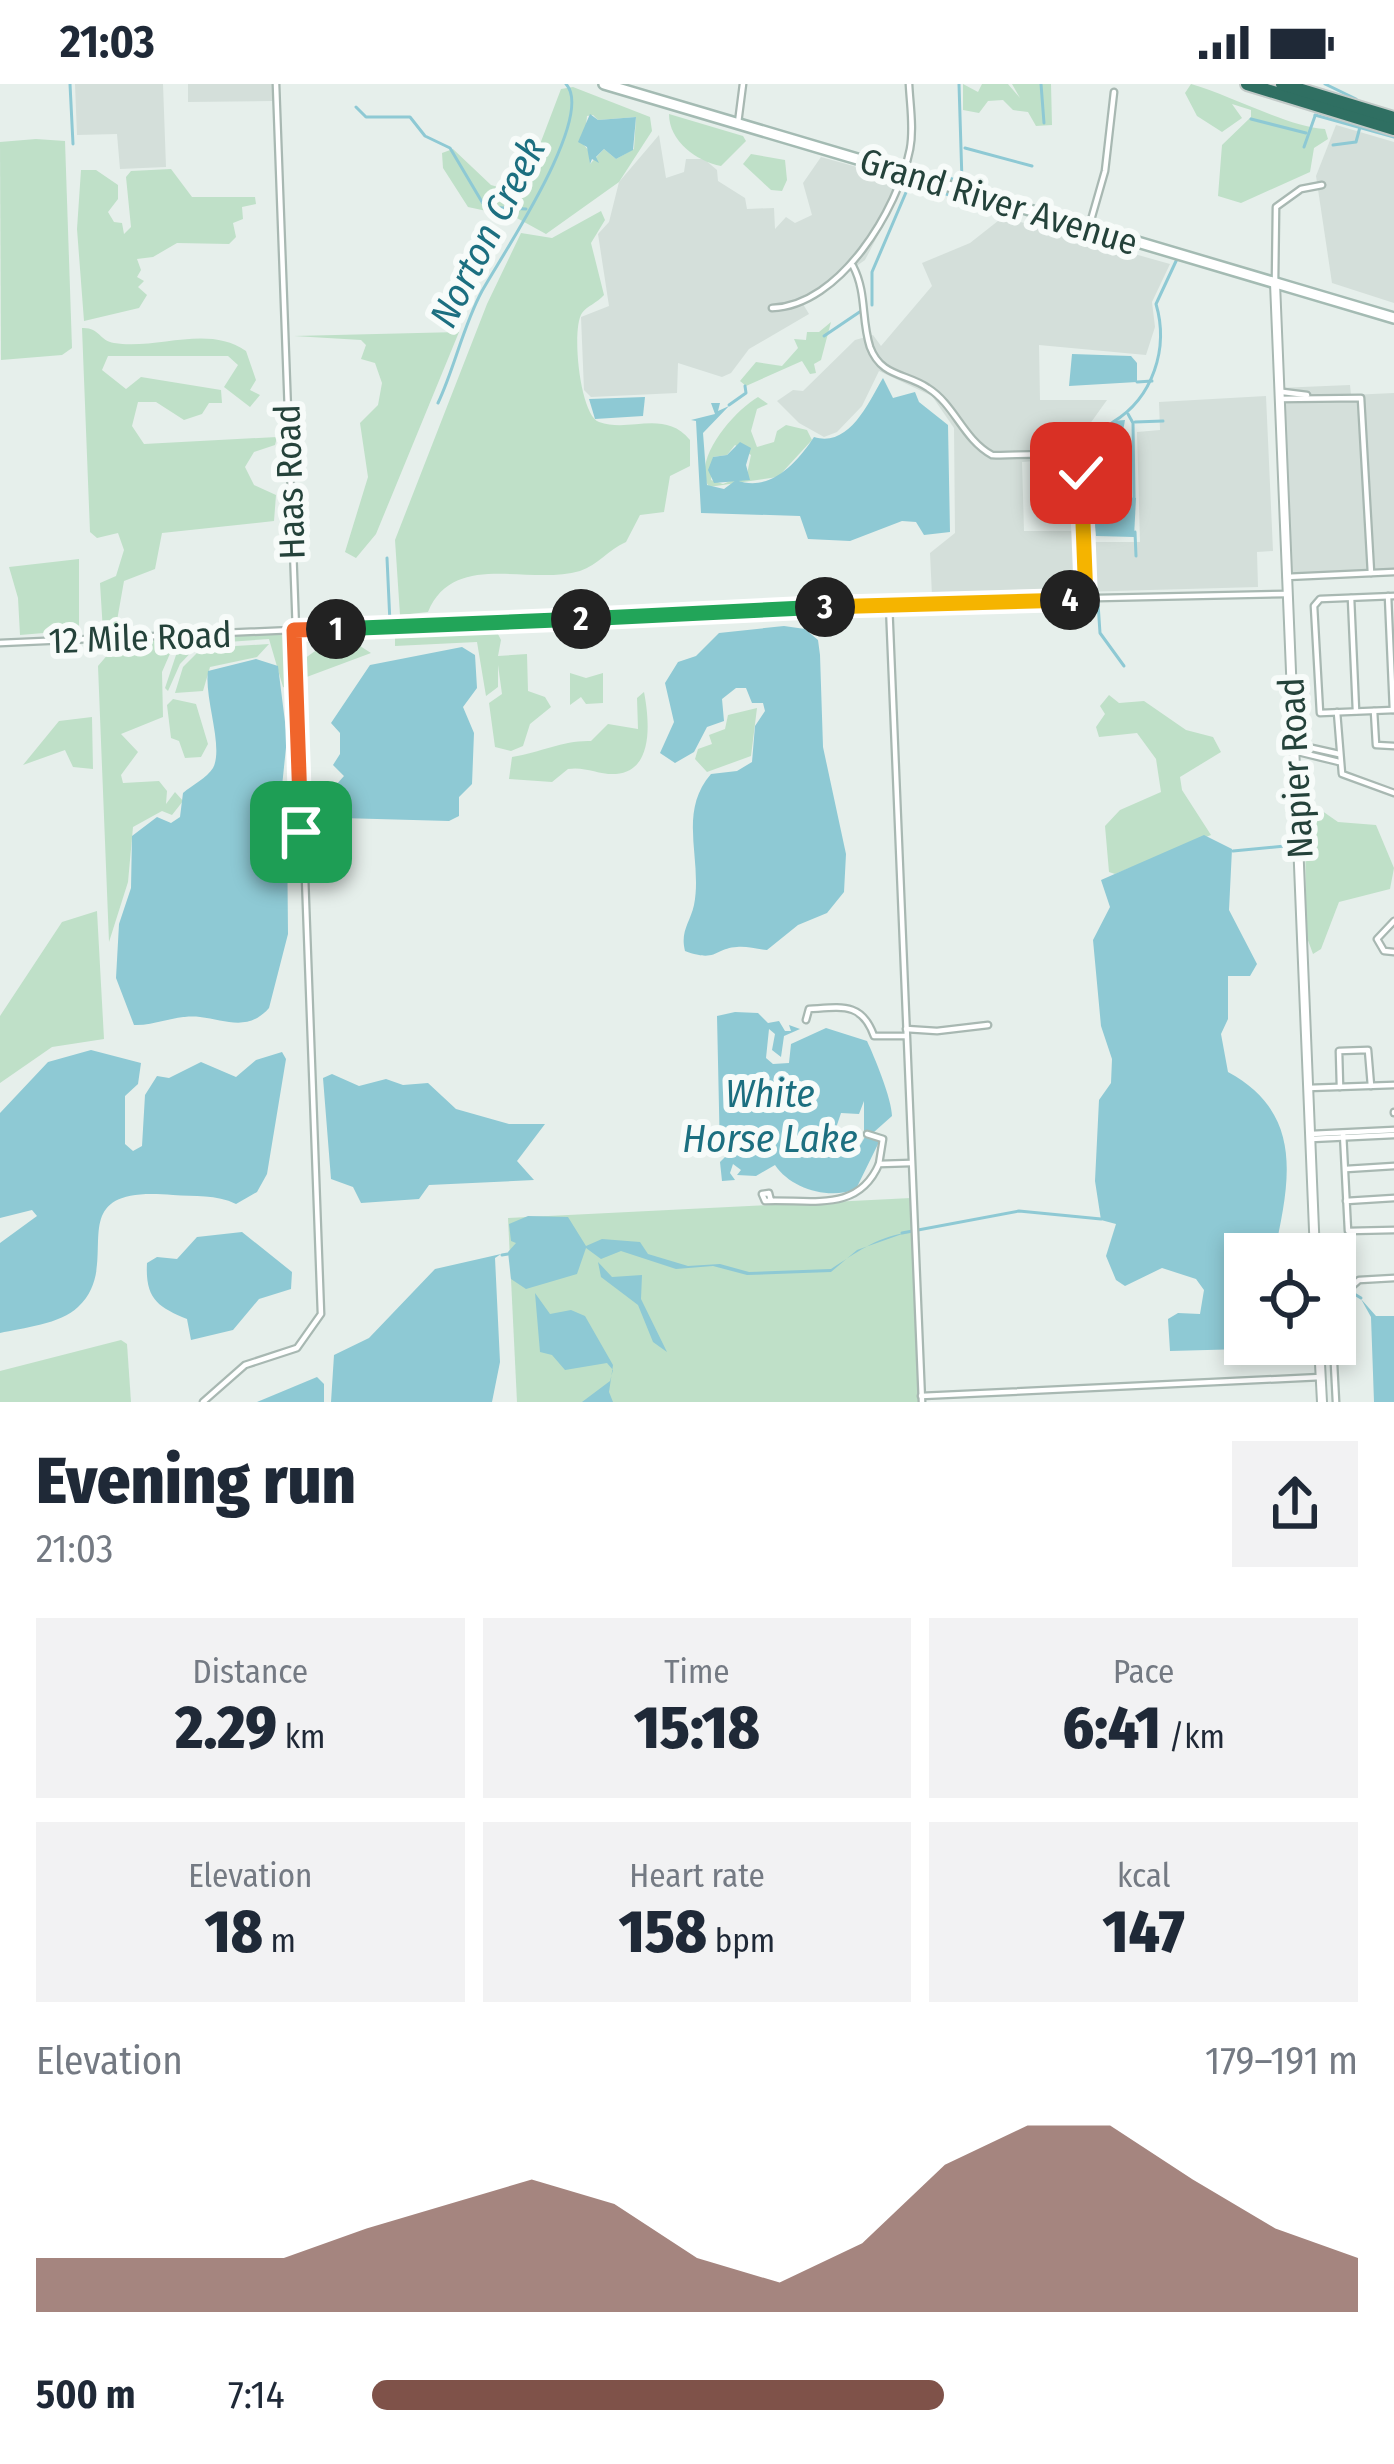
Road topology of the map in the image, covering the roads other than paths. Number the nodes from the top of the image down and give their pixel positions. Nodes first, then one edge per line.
1 (276, 84) edge
2 (604, 84) edge
3 (742, 84) edge
4 (909, 84) edge
5 (1247, 84) edge
6 (1282, 84) edge
7 (1114, 92) dead end
8 (1394, 118) edge
9 (738, 123) junction
10 (1394, 129) edge
11 (903, 172) junction
12 (1322, 185) dead end
13 (1089, 227) junction
14 (854, 266) junction
15 (1275, 283) junction
16 (772, 308) dead end
17 (1394, 319) edge
18 (1278, 395) junction
19 (1394, 572) edge
20 (1371, 573) junction
21 (1286, 577) junction
22 (1287, 594) junction
23 (1391, 596) edge
24 (1351, 598) junction
25 (1086, 599) junction
26 (889, 604) junction
27 (294, 630) junction
28 (0, 643) edge
29 (1394, 710) edge
30 (1356, 711) junction
31 (1374, 711) junction
32 (1337, 712) junction
33 (1394, 746) edge
34 (1294, 748) junction
35 (1339, 758) junction
36 (1394, 794) edge
37 (1394, 921) edge
38 (1394, 952) edge
39 (806, 1020) dead end
40 (988, 1025) dead end
41 (906, 1032) junction
42 (1394, 1084) edge
43 (1371, 1086) junction
44 (1340, 1087) junction
45 (1308, 1088) junction
46 (1394, 1133) edge
47 (867, 1134) dead end
48 (1343, 1135) junction
49 (1311, 1136) junction
50 (911, 1163) junction
51 (879, 1164) junction
52 (1394, 1166) edge
53 (1344, 1169) junction
54 (1394, 1198) edge
55 (771, 1201) dead end
56 (1346, 1201) junction
57 (1394, 1230) edge
58 (1315, 1233) edge
59 (1394, 1278) edge
60 (1356, 1283) edge
61 (1320, 1365) edge
62 (1335, 1365) edge
63 (1321, 1377) junction
64 (921, 1399) edge
65 (203, 1402) edge
66 (1322, 1402) edge
67 (1336, 1402) edge

1 - 27 street, Haas Road
2 - 9 main road, Grand River Avenue
3 - 9 street
4 - 11 street
5 - 10 highway
6 - 8 highway
7 - 13 street
9 - 11 main road, Grand River Avenue
11 - 13 main road, Grand River Avenue
11 - 14 street
12 - 15 street
13 - 15 main road, Grand River Avenue
14 - 16 street
14 - 25 street
15 - 17 main road, Grand River Avenue
15 - 18 street, Napier Road
18 - 20 street
18 - 21 street, Napier Road
19 - 20 street
20 - 21 street
21 - 22 street, Napier Road
22 - 25 street, 12 Mile Road
22 - 34 street, Napier Road
23 - 24 street
23 - 29 street
24 - 30 street
24 - 32 street
25 - 26 street, 12 Mile Road
26 - 27 street, 12 Mile Road
26 - 41 street
27 - 28 street, 12 Mile Road
27 - 65 street, Haas Road
29 - 31 street
30 - 31 street
30 - 32 street
31 - 33 street
32 - 35 street
34 - 35 street
34 - 45 street, Napier Road
35 - 36 street
37 - 38 street
39 - 41 street
40 - 41 street
41 - 50 street
42 - 43 street
43 - 44 street
43 - 44 street
44 - 45 street
45 - 49 street, Napier Road
46 - 48 street
47 - 51 street
48 - 49 street
48 - 53 street
49 - 58 street, Napier Road
50 - 51 street
50 - 64 street
51 - 55 street
52 - 53 street
53 - 56 street
54 - 56 street
56 - 57 street
59 - 60 street
61 - 63 street
62 - 67 street
63 - 64 street
63 - 66 street

